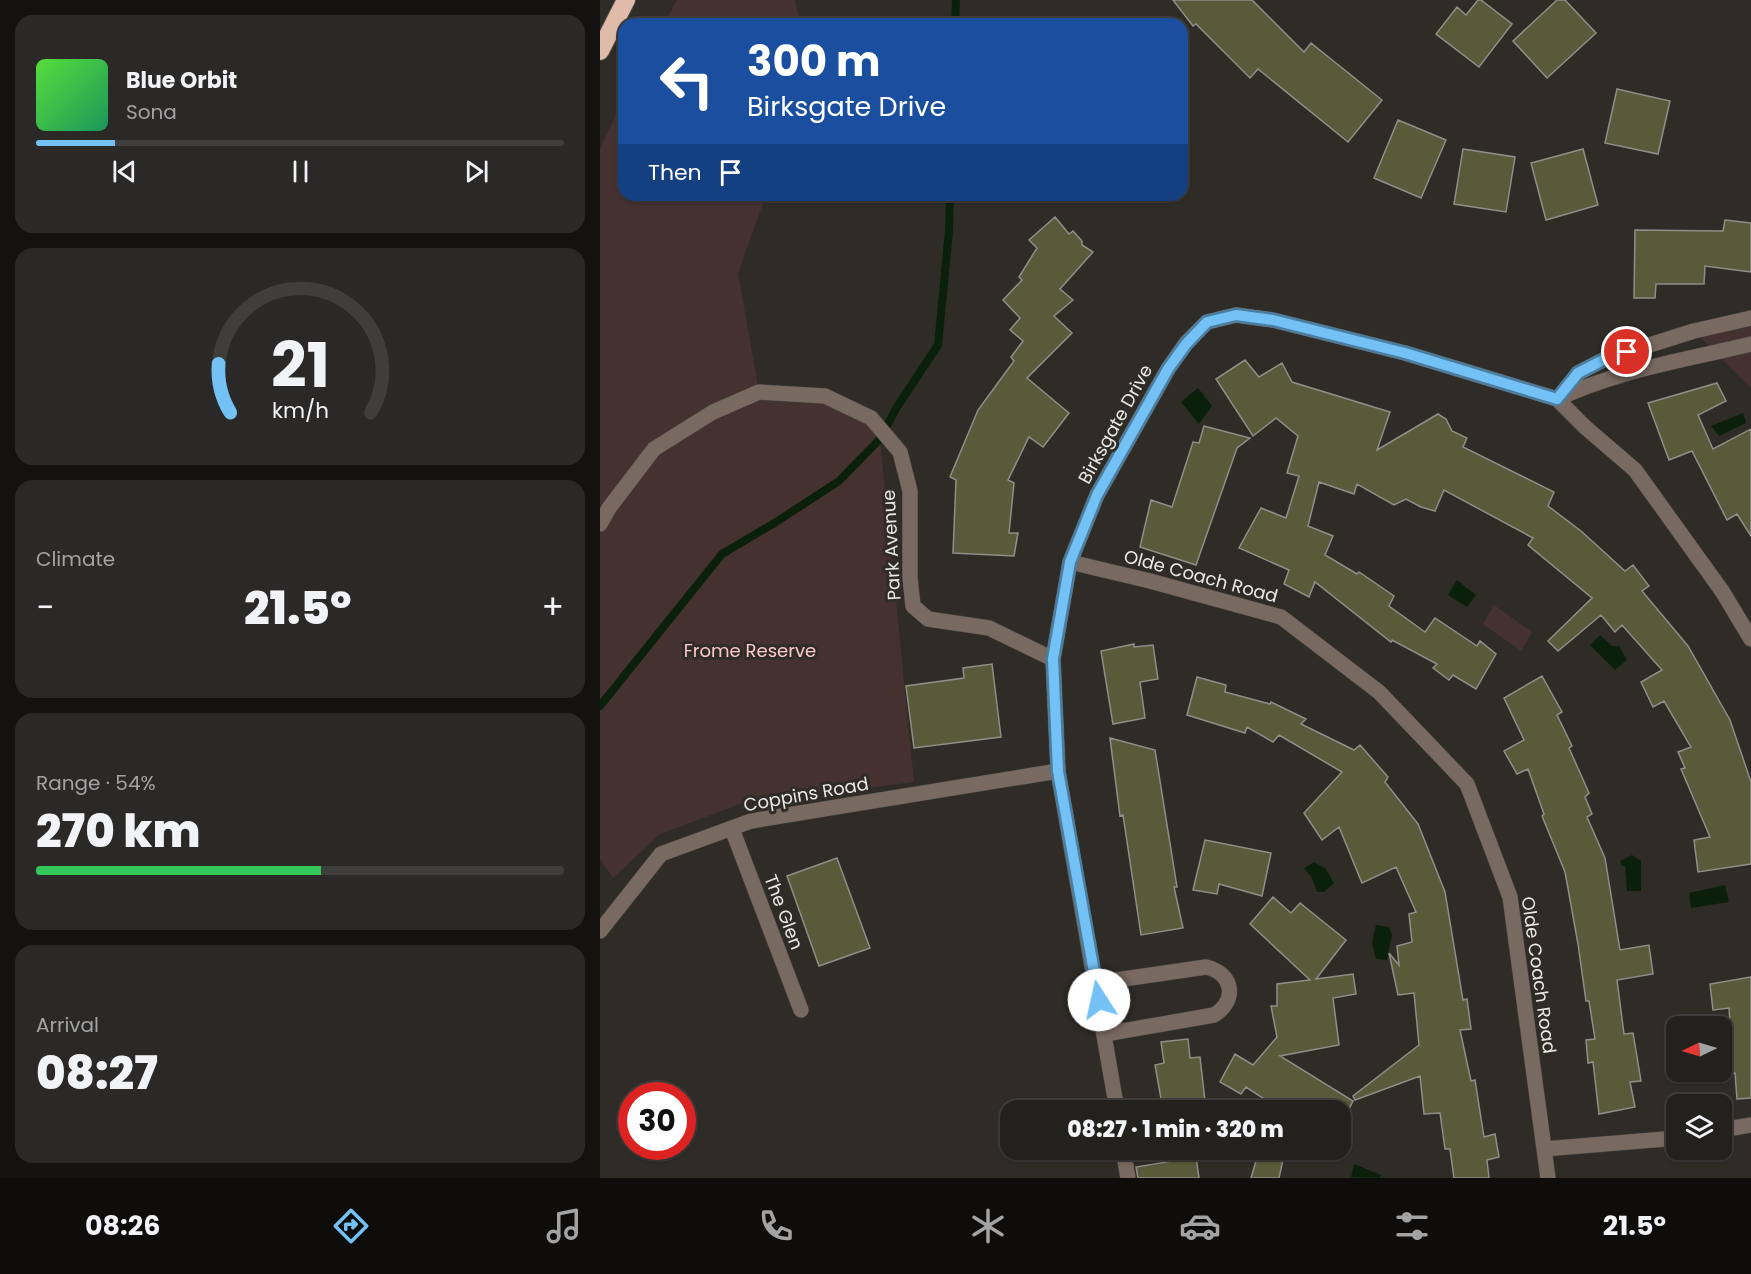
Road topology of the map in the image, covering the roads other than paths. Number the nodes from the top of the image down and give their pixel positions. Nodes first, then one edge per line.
1 (626, 0) edge
2 (600, 51) edge
3 (1751, 318) edge
4 (1751, 344) edge
5 (1557, 399) junction
6 (600, 524) edge
7 (1070, 562) junction
8 (1751, 639) edge
9 (1053, 659) junction
10 (1058, 771) junction
11 (732, 828) junction
12 (600, 931) edge
13 (1096, 983) junction
14 (801, 1010) dead end
15 (1105, 1034) junction
16 (1115, 1100) edge
17 (1751, 1125) edge
18 (1732, 1128) edge
19 (1666, 1139) edge
20 (1544, 1149) junction
21 (1125, 1160) edge
22 (1128, 1178) edge
23 (1548, 1178) edge

1 - 2 highway
3 - 5 street
4 - 5 street
5 - 7 street, Birksgate Drive
5 - 8 street
6 - 9 street, Park Avenue
7 - 9 street, Birksgate Drive
7 - 20 street, Olde Coach Road
9 - 10 street, Birksgate Drive
10 - 11 street, Coppins Road
10 - 13 street, Birksgate Drive
11 - 12 street, Coppins Road
11 - 14 street, The Glen
13 - 15 street, Birksgate Drive
13 - 15 street
15 - 16 street, Birksgate Drive
17 - 18 street
19 - 20 street
20 - 23 street, Olde Coach Road
21 - 22 street

